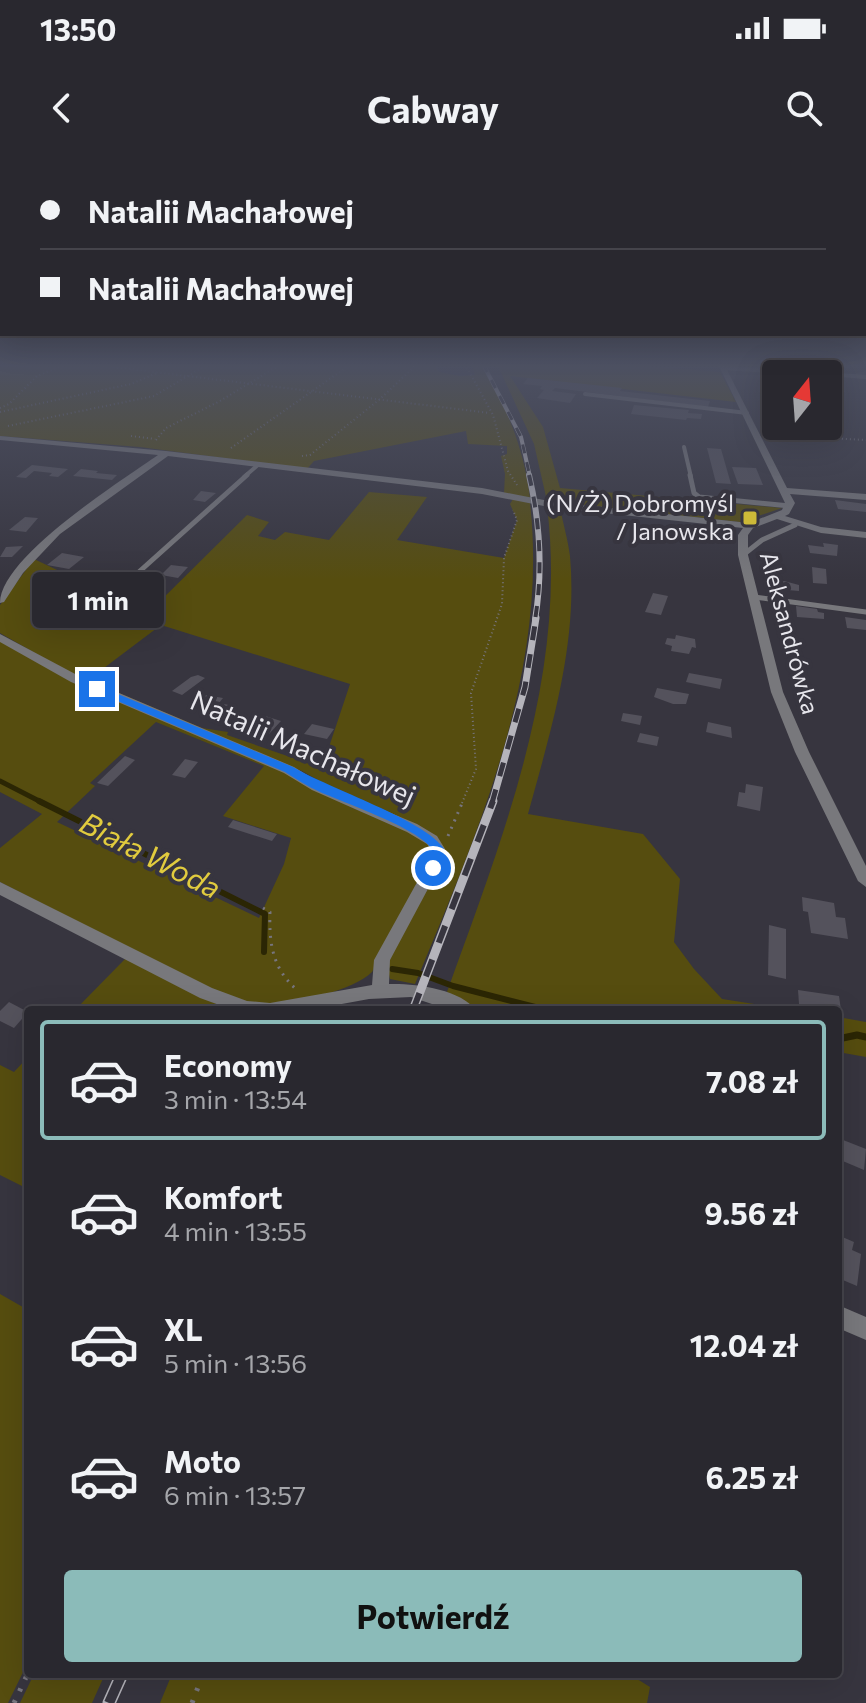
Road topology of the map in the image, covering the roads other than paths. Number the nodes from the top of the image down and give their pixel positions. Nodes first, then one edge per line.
1 (759, 436) edge
2 (0, 438) edge
3 (684, 447) dead end
4 (166, 453) junction
5 (259, 464) junction
6 (786, 491) junction
7 (866, 497) edge
8 (790, 506) junction
9 (778, 516) junction
10 (795, 525) junction
11 (750, 526) junction
12 (866, 535) edge
13 (743, 555) junction
14 (121, 588) dead end
15 (754, 597) junction
16 (0, 600) edge
17 (866, 612) edge
18 (0, 637) edge
19 (862, 864) edge
20 (866, 881) edge
21 (0, 888) edge
22 (380, 991) junction
23 (240, 1006) edge
24 (294, 1006) edge
25 (458, 1006) edge
26 (842, 1318) edge
27 (866, 1329) edge

1 - 6 street
2 - 4 street
3 - 8 lane
4 - 5 street
4 - 16 street
5 - 11 street
5 - 14 lane
6 - 7 street
6 - 8 street
8 - 9 street
9 - 10 street
9 - 11 street
10 - 12 street
10 - 13 lane
11 - 13 street, Aleksandrówka
13 - 15 street, Aleksandrówka
15 - 17 lane
15 - 19 street, Aleksandrówka
18 - 22 street, Natalii Machałowej
19 - 20 street, Aleksandrówka
21 - 23 street
22 - 24 street
22 - 25 street
26 - 27 street

